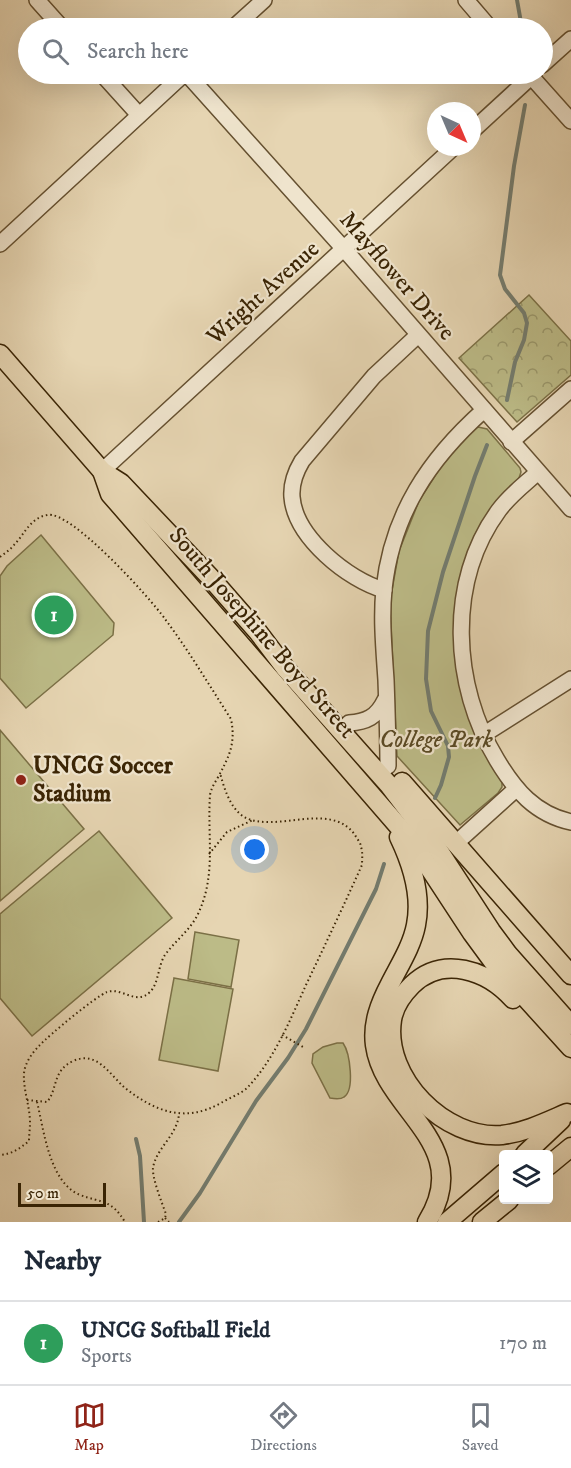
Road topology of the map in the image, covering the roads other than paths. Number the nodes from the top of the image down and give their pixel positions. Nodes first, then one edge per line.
1 (37, 0) edge
2 (264, 0) edge
3 (466, 0) edge
4 (53, 18) edge
5 (244, 18) edge
6 (481, 18) edge
7 (571, 39) edge
8 (553, 55) edge
9 (111, 84) edge
10 (175, 84) edge
11 (195, 84) edge
12 (521, 84) edge
13 (543, 84) edge
14 (139, 115) junction
15 (571, 121) edge
16 (481, 122) edge
17 (444, 156) edge
18 (0, 244) edge
19 (344, 249) junction
20 (418, 335) junction
21 (0, 354) edge
22 (571, 389) edge
23 (484, 410) junction
24 (511, 442) junction
25 (102, 471) junction
26 (538, 472) junction
27 (571, 509) edge
28 (384, 590) junction
29 (258, 632) junction
30 (571, 679) edge
31 (385, 700) junction
32 (349, 723) junction
33 (483, 735) junction
34 (388, 766) junction
35 (516, 789) junction
36 (384, 809) junction
37 (571, 822) edge
38 (455, 844) junction
39 (571, 975) edge
40 (571, 1025) edge
41 (571, 1048) edge
42 (571, 1055) edge
43 (569, 1112) edge
44 (571, 1147) edge
45 (530, 1150) edge
46 (553, 1163) edge
47 (499, 1177) edge
48 (504, 1204) edge
49 (427, 1222) edge
50 (447, 1222) edge
51 (482, 1222) edge

1 - 4 street
2 - 5 street
3 - 6 street
7 - 8 street
9 - 14 street
10 - 14 street
11 - 19 street, Mayflower Drive
12 - 16 street
13 - 15 street
14 - 18 street
17 - 19 street, Wright Avenue
19 - 20 street, Mayflower Drive
19 - 25 street, Wright Avenue
20 - 23 street, Mayflower Drive
20 - 28 street
21 - 25 main road, South Josephine Boyd Street
22 - 24 street
23 - 24 street, Mayflower Drive
23 - 28 street
24 - 26 street, Mayflower Drive
25 - 29 main road, South Josephine Boyd Street
25 - 36 main road, South Josephine Boyd Street
26 - 27 street, Mayflower Drive
26 - 33 street
28 - 31 street
29 - 32 main road
29 - 40 main road, South Josephine Boyd Street
30 - 33 street
31 - 32 street
31 - 34 street
32 - 34 main road
33 - 35 street
34 - 38 main road
35 - 37 street
35 - 38 street
36 - 41 main road, South Josephine Boyd Street
36 - 49 main road
38 - 39 main road
42 - 43 main road
43 - 45 main road
44 - 46 main road
47 - 50 main road
48 - 51 main road

